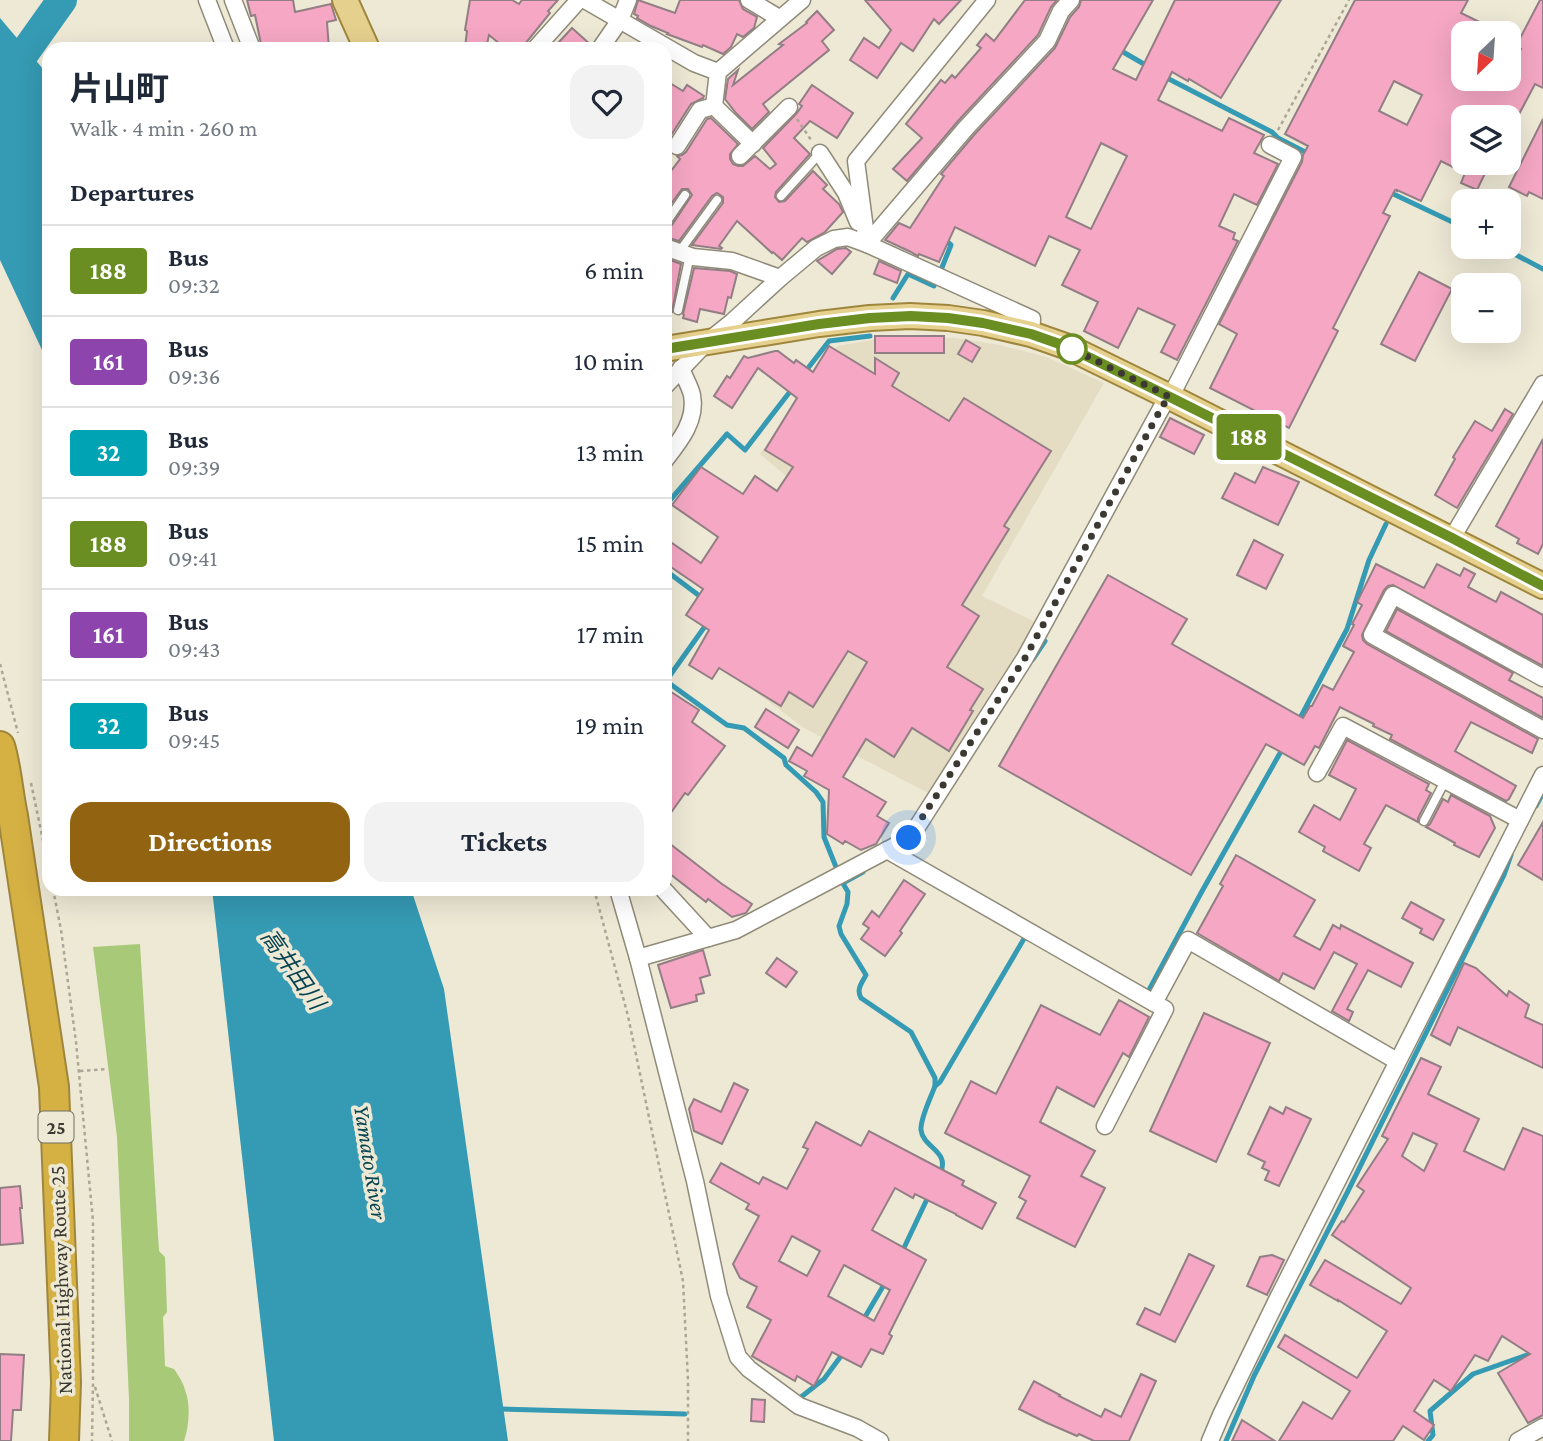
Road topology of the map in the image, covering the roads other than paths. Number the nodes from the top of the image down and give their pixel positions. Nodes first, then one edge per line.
1 (207, 0) edge
2 (233, 0) edge
3 (345, 0) edge
4 (579, 0) edge
5 (585, 0) edge
6 (628, 0) edge
7 (749, 0) edge
8 (802, 0) edge
9 (987, 0) edge
10 (1071, 0) edge
11 (779, 19) junction
12 (620, 20) junction
13 (223, 42) edge
14 (249, 42) edge
15 (364, 42) edge
16 (541, 42) edge
17 (605, 42) edge
18 (657, 42) edge
19 (672, 51) edge
20 (718, 72) junction
21 (786, 102) road end
22 (714, 106) junction
23 (1273, 139) road end
24 (753, 144) junction
25 (677, 146) dead end
26 (820, 153) joint
27 (740, 156) dead end
28 (685, 195) dead end
29 (781, 196) dead end
30 (717, 200) dead end
31 (672, 214) edge
32 (867, 244) junction
33 (678, 252) edge
34 (780, 278) junction
35 (678, 310) dead end
36 (1031, 334) junction
37 (708, 342) junction
38 (672, 348) edge
39 (681, 368) junction
40 (672, 378) edge
41 (1543, 384) edge
42 (1170, 397) junction
43 (672, 451) edge
44 (1452, 538) junction
45 (1543, 586) edge
46 (1543, 678) edge
47 (1543, 730) edge
48 (2, 759) edge
49 (1317, 773) dead end
50 (1543, 775) edge
51 (1446, 780) junction
52 (1520, 820) junction
53 (1423, 821) dead end
54 (887, 850) junction
55 (620, 896) edge
56 (669, 896) edge
57 (708, 938) junction
58 (638, 958) junction
59 (1154, 1003) junction
60 (1397, 1061) junction
61 (1105, 1126) dead end
62 (1543, 1427) edge
63 (64, 1441) edge
64 (880, 1441) edge
65 (1210, 1441) edge
66 (1518, 1441) edge

1 - 13 street
2 - 14 street
3 - 15 main road
4 - 16 street
5 - 12 street
6 - 12 street
7 - 11 street
8 - 11 street
9 - 32 street
10 - 32 street
11 - 20 street
12 - 17 street
12 - 18 street
19 - 20 street
20 - 22 street
21 - 24 street
22 - 24 street
22 - 25 street
23 - 42 street
24 - 27 street
26 - 29 lane
26 - 32 street
28 - 31 lane
30 - 33 lane
32 - 34 street
32 - 36 street
33 - 34 street
33 - 35 lane
34 - 37 street
36 - 37 main road
36 - 42 main road
37 - 38 main road
37 - 39 street
39 - 40 street
39 - 43 street
41 - 44 street
42 - 44 main road
42 - 54 street
44 - 45 main road
46 - 47 street
48 - 63 highway, National Highway Route 25 / 25
49 - 51 street
50 - 52 street
51 - 52 street
51 - 53 lane
52 - 60 street
54 - 57 street
54 - 59 street
55 - 58 street
56 - 57 street
57 - 58 street
58 - 64 street
59 - 60 street
59 - 61 street
60 - 65 street
62 - 66 street

